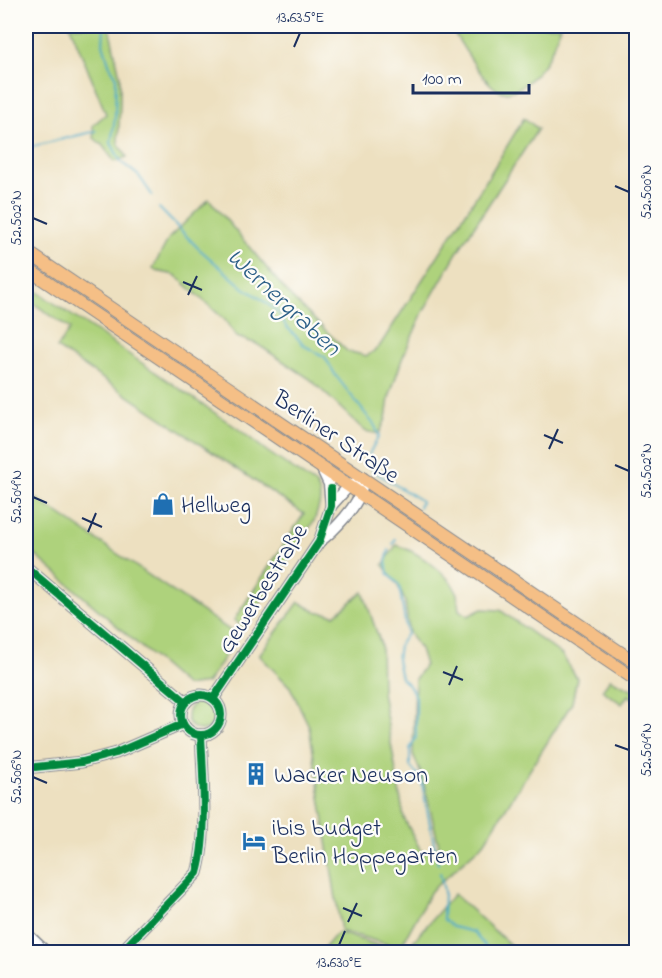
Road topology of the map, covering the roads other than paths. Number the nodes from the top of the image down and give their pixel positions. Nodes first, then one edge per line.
1 (26, 250) edge
2 (26, 268) edge
3 (321, 467) junction
4 (363, 478) junction
5 (349, 486) junction
6 (361, 494) junction
7 (331, 506) junction
8 (319, 542) junction
9 (26, 567) edge
10 (636, 663) edge
11 (636, 680) edge
12 (213, 699) junction
13 (186, 702) junction
14 (183, 724) junction
15 (201, 735) junction
16 (26, 768) edge
17 (26, 933) edge
18 (46, 952) edge
19 (121, 952) edge

1 - 4 main road, Berliner Straße
2 - 3 main road, Berliner Straße
3 - 5 main road, Berliner Straße
3 - 7 street
4 - 5 street, Gewerbestraße
4 - 6 street
4 - 10 main road, Berliner Straße
5 - 6 main road, Berliner Straße
5 - 7 street, Gewerbestraße
6 - 8 street, Gewerbestraße
6 - 11 main road, Berliner Straße
7 - 8 street, Gewerbestraße
8 - 12 street, Gewerbestraße
9 - 13 street
12 - 13 street
12 - 15 street
13 - 14 street
14 - 15 street
14 - 16 street
15 - 19 street
17 - 18 street

